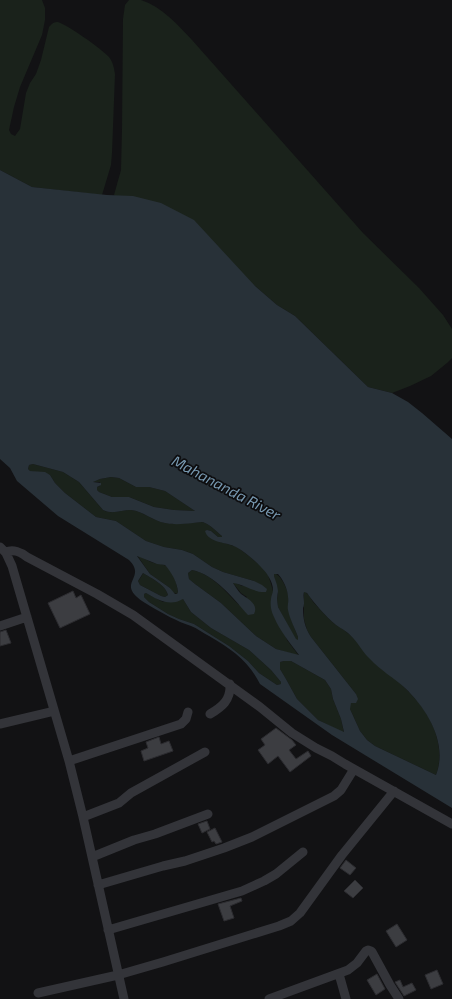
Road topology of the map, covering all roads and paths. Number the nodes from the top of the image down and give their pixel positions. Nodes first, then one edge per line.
1 (3, 550) edge
2 (27, 617) junction
3 (0, 626) edge
4 (230, 684) junction
5 (54, 711) junction
6 (188, 712) dead end
7 (210, 714) dead end
8 (0, 724) edge
9 (205, 752) dead end
10 (68, 761) junction
11 (354, 769) junction
12 (394, 791) junction
13 (208, 814) dead end
14 (83, 817) junction
15 (452, 824) edge
16 (303, 852) dead end
17 (92, 857) junction
18 (98, 885) junction
19 (108, 930) junction
20 (339, 974) junction
21 (118, 975) junction
22 (38, 993) dead end
23 (124, 999) edge
24 (269, 999) edge
25 (346, 999) edge
26 (399, 999) edge

1 - 2 street
1 - 4 street
2 - 3 street
2 - 5 street
4 - 7 street
4 - 11 street
5 - 8 street
5 - 10 street
6 - 10 street
9 - 14 street
10 - 14 street
11 - 12 street
11 - 18 street
12 - 15 street
12 - 21 street
13 - 17 street
14 - 17 street
16 - 19 street
17 - 18 street
18 - 19 street
19 - 21 street
20 - 24 street
20 - 25 street
20 - 26 street
21 - 22 street
21 - 23 street

